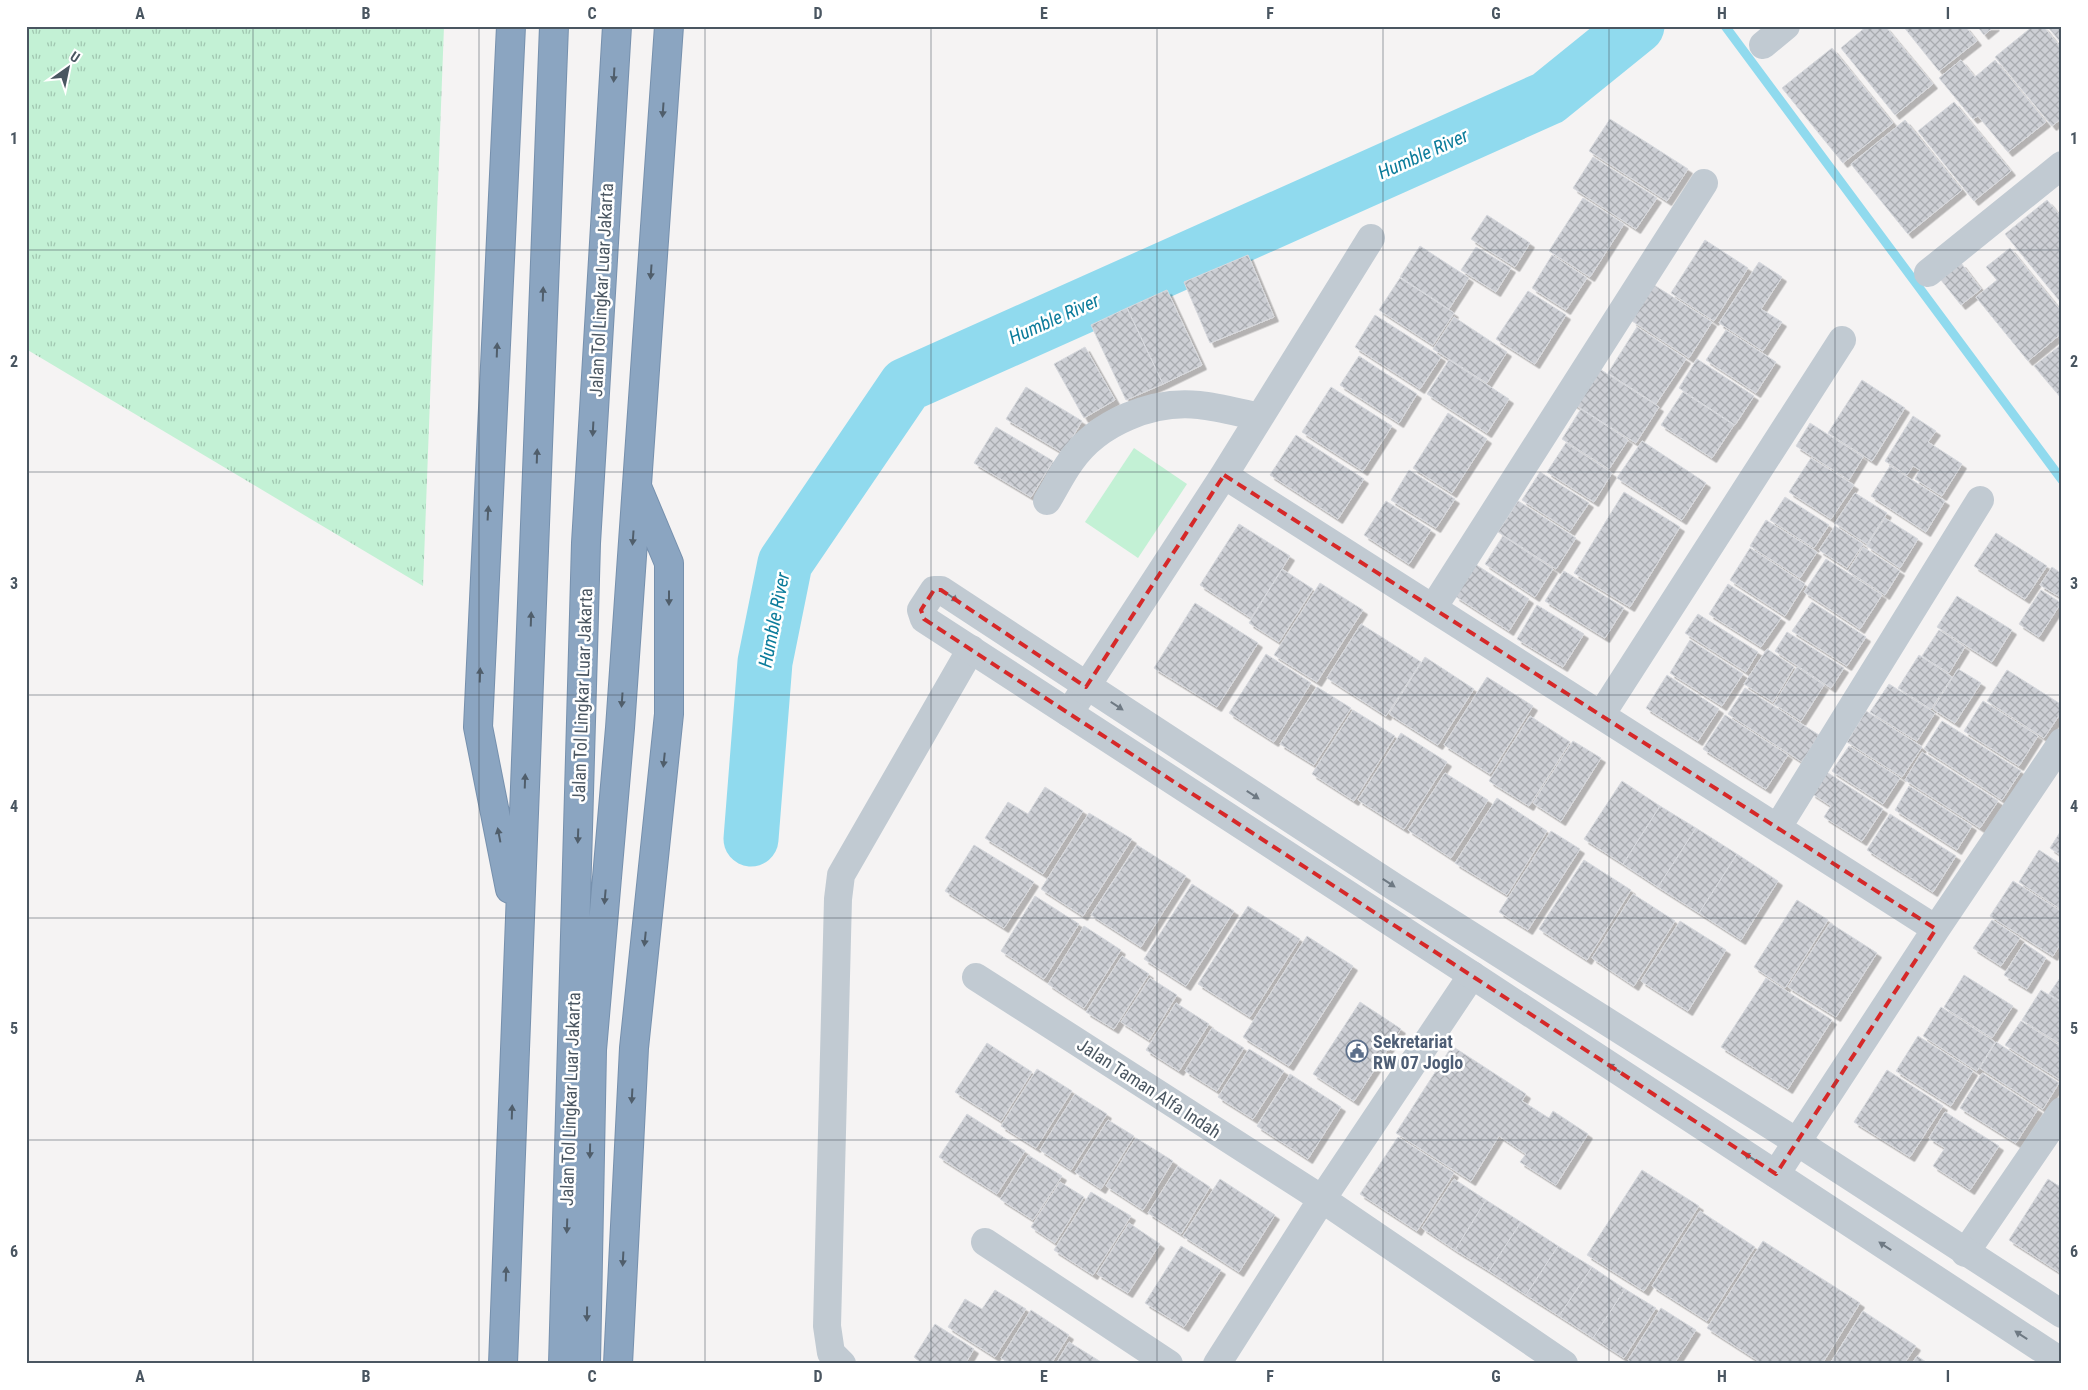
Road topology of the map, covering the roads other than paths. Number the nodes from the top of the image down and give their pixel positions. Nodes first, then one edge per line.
1 (511, 26) edge
2 (554, 26) edge
3 (617, 26) edge
4 (669, 26) edge
5 (1786, 26) edge
6 (1763, 45) dead end
7 (2062, 165) edge
8 (1704, 183) dead end
9 (1371, 238) dead end
10 (1928, 273) dead end
11 (1842, 340) dead end
12 (1260, 417) junction
13 (1224, 474) junction
14 (636, 486) junction
15 (1980, 500) dead end
16 (1047, 501) dead end
17 (1432, 608) junction
18 (971, 649) junction
19 (1086, 687) junction
20 (1069, 713) junction
21 (1601, 715) junction
22 (2062, 742) edge
23 (1778, 828) junction
24 (1936, 928) junction
25 (519, 935) junction
26 (1472, 975) junction
27 (976, 977) dead end
28 (2062, 1111) edge
29 (1797, 1142) junction
30 (1776, 1174) junction
31 (1322, 1199) junction
32 (985, 1242) dead end
33 (1965, 1253) junction
34 (2062, 1314) edge
35 (2062, 1362) edge
36 (503, 1364) edge
37 (563, 1364) edge
38 (586, 1364) edge
39 (618, 1364) edge
40 (842, 1364) edge
41 (1169, 1364) edge
42 (1216, 1364) edge
43 (1564, 1364) edge

25 -> 1 highway
25 -> 2 highway
3 -> 37 highway, Jalan Tol Lingkar Luar Jakarta
4 -> 14 highway
5 - 6 street
7 - 10 street
8 - 17 street
9 - 12 street
11 - 21 street
12 - 13 street
12 - 16 street
13 - 17 street
13 - 19 street
14 -> 38 highway
14 -> 39 highway
15 - 23 street
17 - 21 street
18 -> 19 street
18 - 20 street
18 - 40 street
19 - 20 street
19 -> 29 street
20 - 26 street
21 - 23 street
22 - 24 street
23 - 24 street
24 - 29 street
36 -> 25 highway
30 -> 26 street
26 - 31 street
27 - 31 street, Jalan Taman Alfa Indah
28 - 33 street
29 - 30 street
29 - 33 street
35 -> 30 street
31 - 42 street
31 - 43 street, Jalan Taman Alfa Indah
32 - 41 street
33 - 34 street

